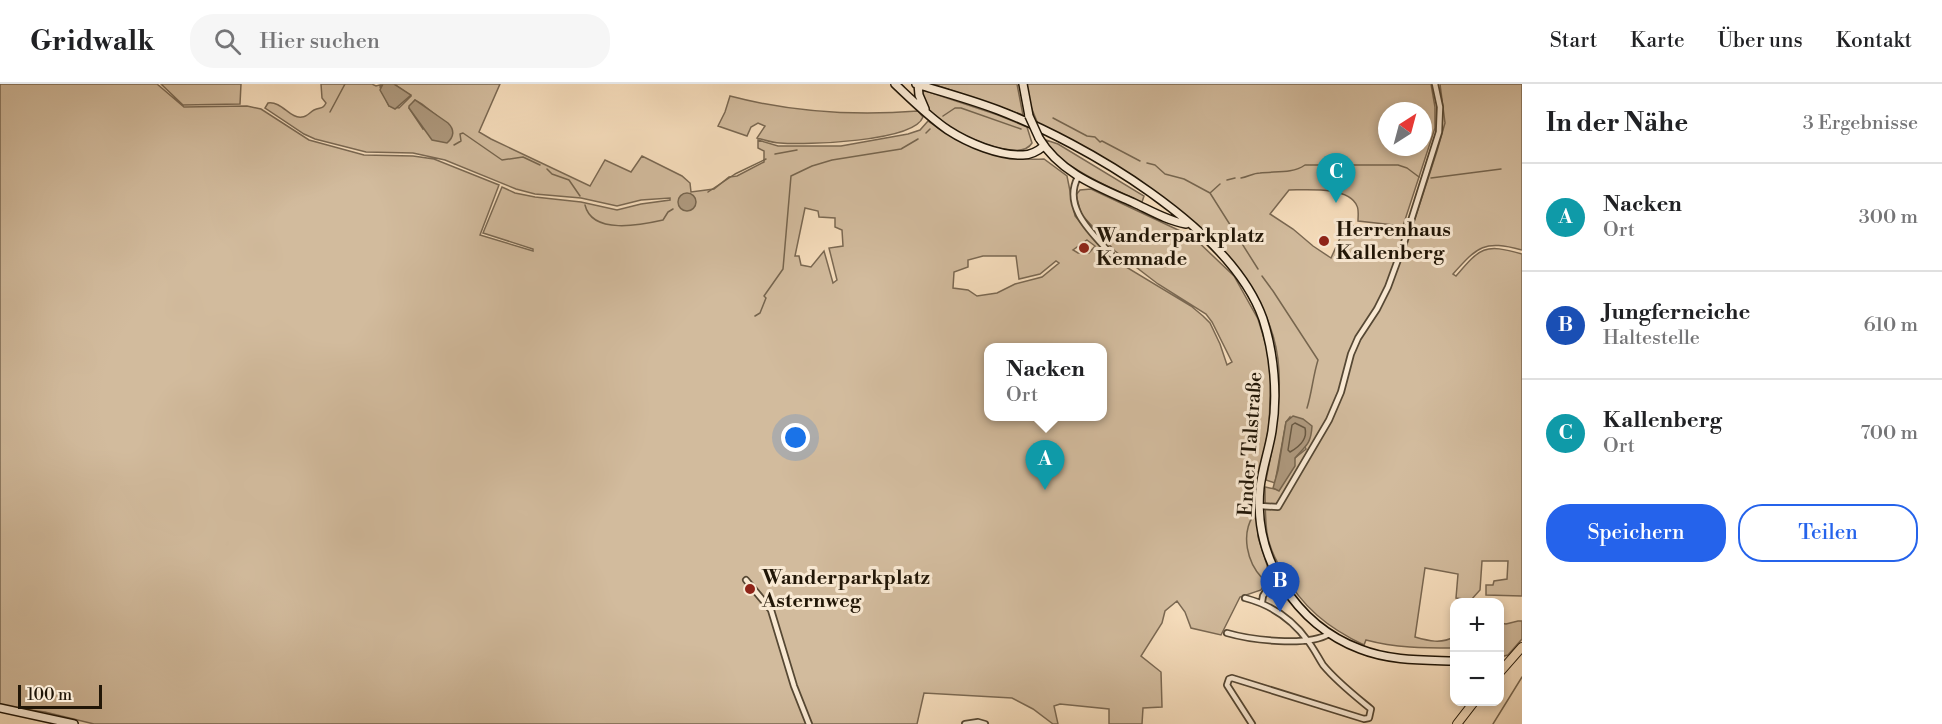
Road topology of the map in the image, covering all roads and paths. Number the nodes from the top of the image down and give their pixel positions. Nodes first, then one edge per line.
1 (896, 84) edge
2 (917, 84) edge
3 (1023, 84) edge
4 (1435, 84) edge
5 (927, 114) junction
6 (1044, 147) junction
7 (1078, 177) junction
8 (1190, 225) junction
9 (1111, 254) dead end
10 (1260, 506) junction
11 (1277, 574) junction
12 (746, 580) dead end
13 (1245, 598) dead end
14 (1262, 602) junction
15 (1227, 633) dead end
16 (1329, 634) junction
17 (1308, 641) junction
18 (1522, 647) edge
19 (1450, 661) edge
20 (1504, 667) edge
21 (1471, 706) edge
22 (0, 708) edge
23 (1243, 711) junction
24 (74, 724) edge
25 (809, 724) edge
26 (965, 724) edge
27 (985, 724) edge
28 (1244, 724) edge
29 (1252, 724) edge
30 (1457, 724) edge

1 - 5 main road
2 - 5 main road
2 - 8 main road, Ender Talstraße
3 - 6 main road, bridge
4 - 10 street
5 - 6 main road
6 - 7 main road
7 - 8 main road
7 - 9 street
8 - 10 main road, Ender Talstraße
10 - 11 main road, Ender Talstraße
11 - 14 street
11 - 16 main road, Ender Talstraße
12 - 25 street
13 - 14 street
14 - 17 street
15 - 17 street
16 - 17 street
16 - 19 main road, Ender Talstraße
17 - 23 street
18 - 20 main road
21 - 30 main road
22 - 24 main road
23 - 28 street
23 - 29 street
26 - 27 street

